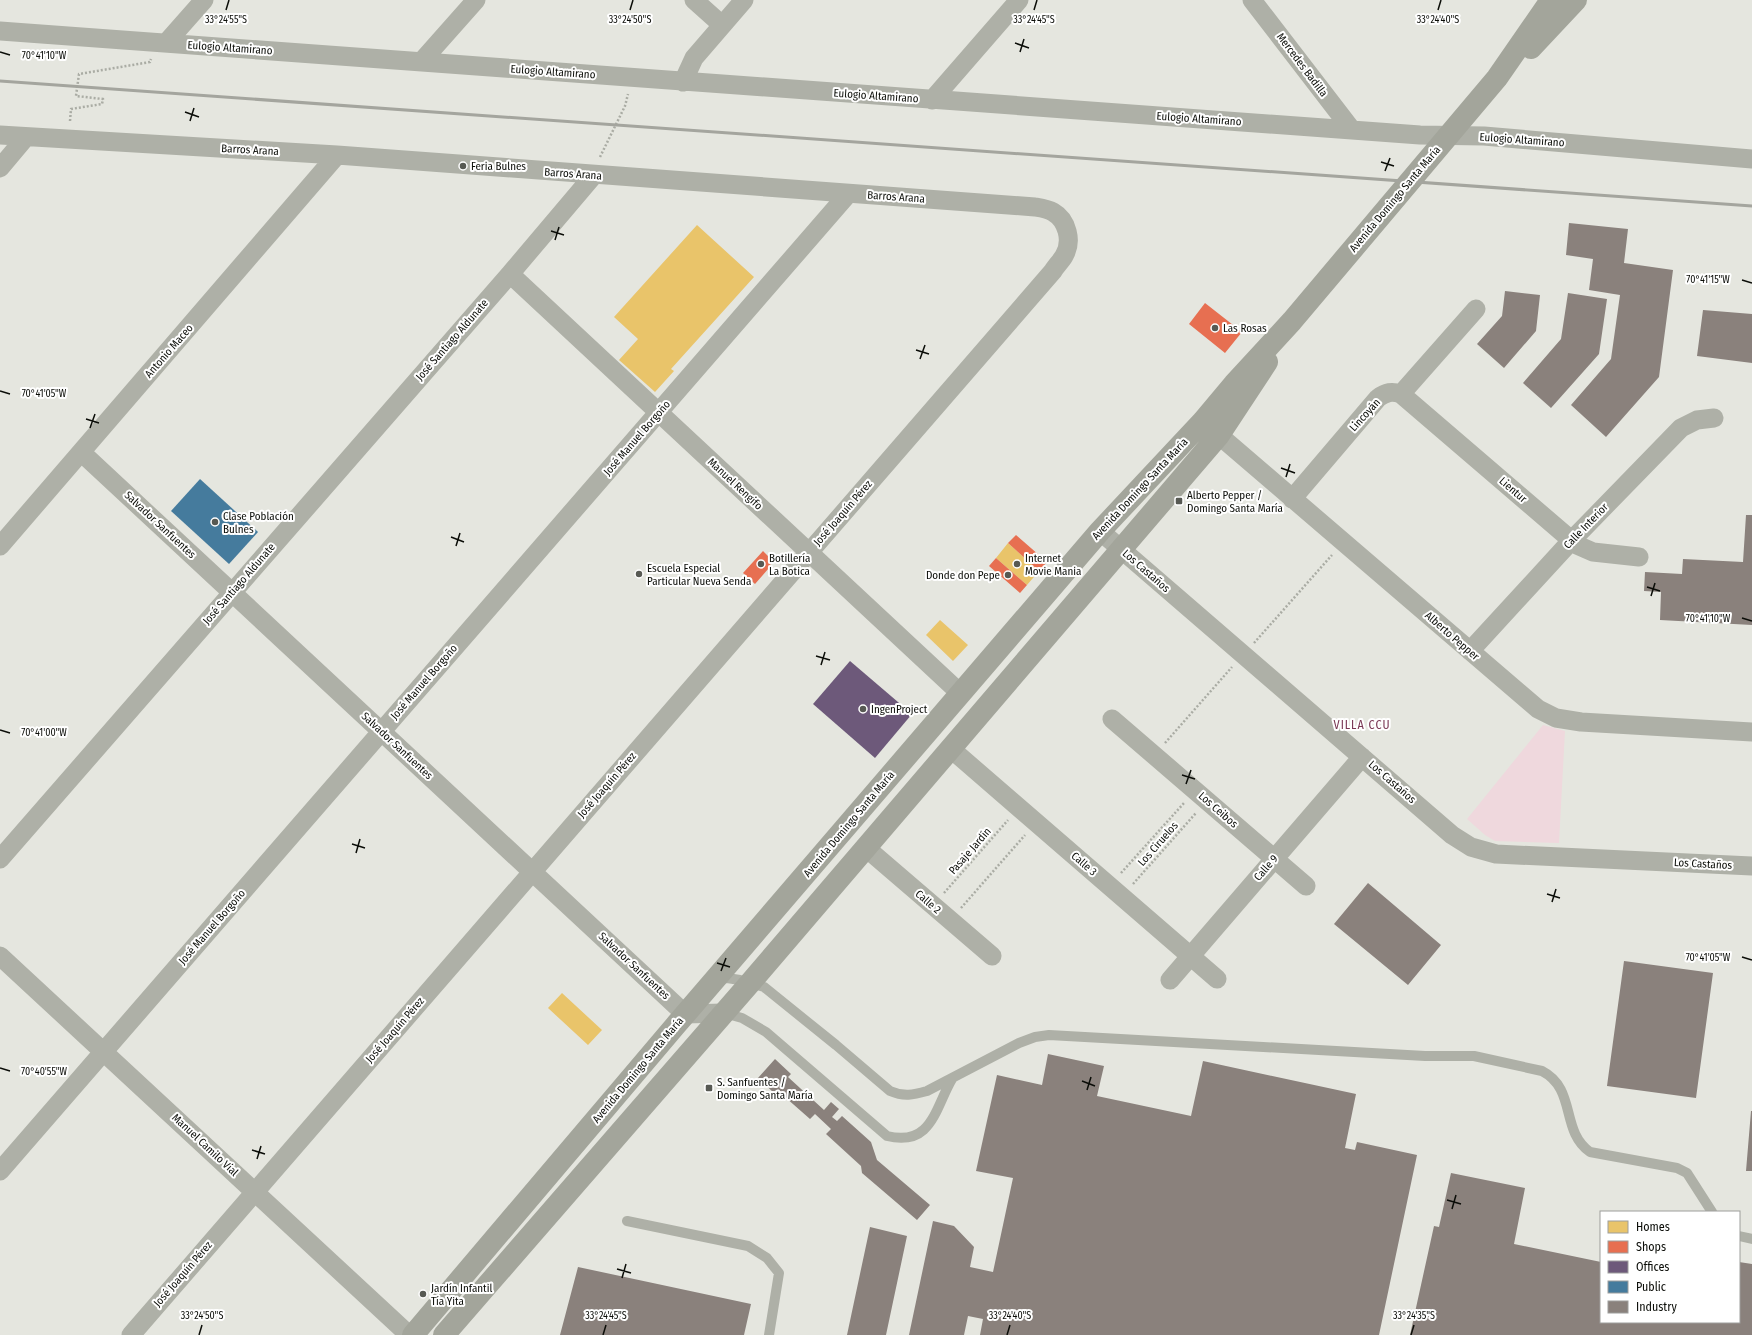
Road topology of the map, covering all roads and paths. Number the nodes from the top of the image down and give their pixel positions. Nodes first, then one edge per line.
1 (204, 0) edge
2 (476, 0) edge
3 (694, 0) edge
4 (744, 0) edge
5 (1019, 0) edge
6 (1252, 0) edge
7 (1551, 0) edge
8 (1576, 0) edge
9 (722, 25) junction
10 (0, 31) edge
11 (159, 43) junction
12 (421, 62) junction
13 (632, 78) junction
14 (1497, 78) junction
15 (683, 82) junction
16 (932, 100) junction
17 (1352, 130) junction
18 (0, 135) edge
19 (1449, 136) junction
20 (26, 138) junction
21 (68, 140) junction
22 (337, 156) junction
23 (1752, 159) edge
24 (0, 168) edge
25 (592, 176) junction
26 (848, 194) junction
27 (1066, 227) joint
28 (510, 274) junction
29 (1476, 309) dead end
30 (1401, 394) junction
31 (659, 413) junction
32 (1714, 418) dead end
33 (1211, 428) junction
34 (81, 452) junction
35 (1292, 499) junction
36 (1100, 531) junction
37 (1571, 541) junction
38 (0, 546) edge
39 (1120, 549) junction
40 (809, 552) junction
41 (1639, 557) dead end
42 (232, 592) junction
43 (1470, 651) junction
44 (960, 693) junction
45 (1112, 719) dead end
46 (382, 731) junction
47 (1752, 732) edge
48 (950, 748) junction
49 (1362, 757) junction
50 (1201, 795) junction
51 (1019, 808) junction
52 (1036, 822) junction
53 (865, 847) junction
54 (1274, 858) junction
55 (0, 859) edge
56 (1752, 866) edge
57 (532, 872) junction
58 (1306, 886) dead end
59 (1116, 892) junction
60 (933, 905) junction
61 (950, 921) junction
62 (0, 956) edge
63 (992, 956) dead end
64 (1190, 956) junction
65 (1217, 979) dead end
66 (716, 980) junction
67 (1170, 980) dead end
68 (750, 982) junction
69 (723, 1013) junction
70 (685, 1014) junction
71 (104, 1051) junction
72 (952, 1079) junction
73 (0, 1171) edge
74 (255, 1191) junction
75 (1711, 1211) edge
76 (627, 1221) dead end
77 (1740, 1236) edge
78 (1752, 1239) edge
79 (131, 1335) edge
80 (409, 1335) edge
81 (413, 1335) edge
82 (444, 1335) edge
83 (769, 1335) edge

1 - 11 street
2 - 12 street
3 - 9 street
4 - 9 street
5 - 16 street
6 - 17 street, Mercedes Badilla
7 - 14 main road, Avenida Domingo Santa María
8 - 14 main road, Avenida Domingo Santa María
9 - 15 street
10 - 11 street, Eulogio Altamirano
11 - 12 street, Eulogio Altamirano
11 - 21 path
12 - 13 street, Eulogio Altamirano
13 - 15 street, Eulogio Altamirano
13 - 25 path
14 - 19 main road, Avenida Domingo Santa María
15 - 16 street, Eulogio Altamirano
16 - 17 street, Eulogio Altamirano
17 - 19 street, Eulogio Altamirano
18 - 20 street, Barros Arana
19 - 23 street, Eulogio Altamirano
19 - 33 main road, Avenida Domingo Santa María
20 - 21 street, Barros Arana
20 - 24 street
21 - 22 street, Barros Arana
22 - 25 street, Barros Arana
22 - 34 street, Antonio Maceo
25 - 26 street, Barros Arana
25 - 28 street, José Santiago Aldunate
26 - 27 street, Barros Arana
26 - 31 street, José Manuel Borgoño
27 - 40 street, José Joaquín Pérez
28 - 31 street, Manuel Rengifo
28 - 42 street, José Santiago Aldunate
29 - 30 street
30 - 35 street, Lincoyán
30 - 37 street, Lientur
31 - 40 street, Manuel Rengifo
31 - 46 street, José Manuel Borgoño
32 - 37 street, Calle Interior
33 - 35 street, Alberto Pepper
33 - 36 main road, Avenida Domingo Santa María
33 - 39 main road, Avenida Domingo Santa María
34 - 38 street, Antonio Maceo
34 - 42 street, Salvador Sanfuentes
35 - 43 street, Alberto Pepper
36 - 39 street, Los Castaños
36 - 44 main road, Avenida Domingo Santa María
37 - 41 street, Lientur
37 - 43 street, Calle Interior
39 - 48 main road, Avenida Domingo Santa María
39 - 49 street, Los Castaños
40 - 44 street, Manuel Rengifo
40 - 57 street, José Joaquín Pérez
42 - 46 street, Salvador Sanfuentes
42 - 55 street, José Santiago Aldunate
43 - 47 street, Alberto Pepper
44 - 66 main road, Avenida Domingo Santa María
45 - 50 street, Los Ceibos
46 - 57 street, Salvador Sanfuentes
46 - 71 street, José Manuel Borgoño
48 - 51 street, Calle 3
48 - 53 main road, Avenida Domingo Santa María
49 - 54 street, Calle 9
49 - 56 street, Los Castaños
50 - 54 street, Los Ceibos
50 - 59 path, Los Ciruelos
50 - 59 path, Los Ciruelos
51 - 52 street, Calle 3
51 - 60 path, Pasaje Jardín
52 - 59 street, Calle 3
52 - 61 path
53 - 60 street, Calle 2
53 - 68 main road, Avenida Domingo Santa María
54 - 58 street, Los Ceibos
54 - 64 street, Calle 9
57 - 70 street, Salvador Sanfuentes
57 - 74 street, José Joaquín Pérez
59 - 64 street, Calle 3
60 - 61 street, Calle 2
61 - 63 street, Calle 2
62 - 71 street, Manuel Camilo Vial
64 - 65 street, Calle 3
64 - 67 street, Calle 9
66 - 68 lane
66 - 70 main road, Avenida Domingo Santa María
68 - 69 main road, Avenida Domingo Santa María
68 - 72 lane
69 - 70 street
69 - 72 lane
69 - 82 main road, Avenida Domingo Santa María
70 - 81 main road, Avenida Domingo Santa María
71 - 73 street, José Manuel Borgoño
71 - 74 street, Manuel Camilo Vial
72 - 75 lane
74 - 79 street, José Joaquín Pérez
74 - 80 street, Manuel Camilo Vial
76 - 83 lane
77 - 78 lane

